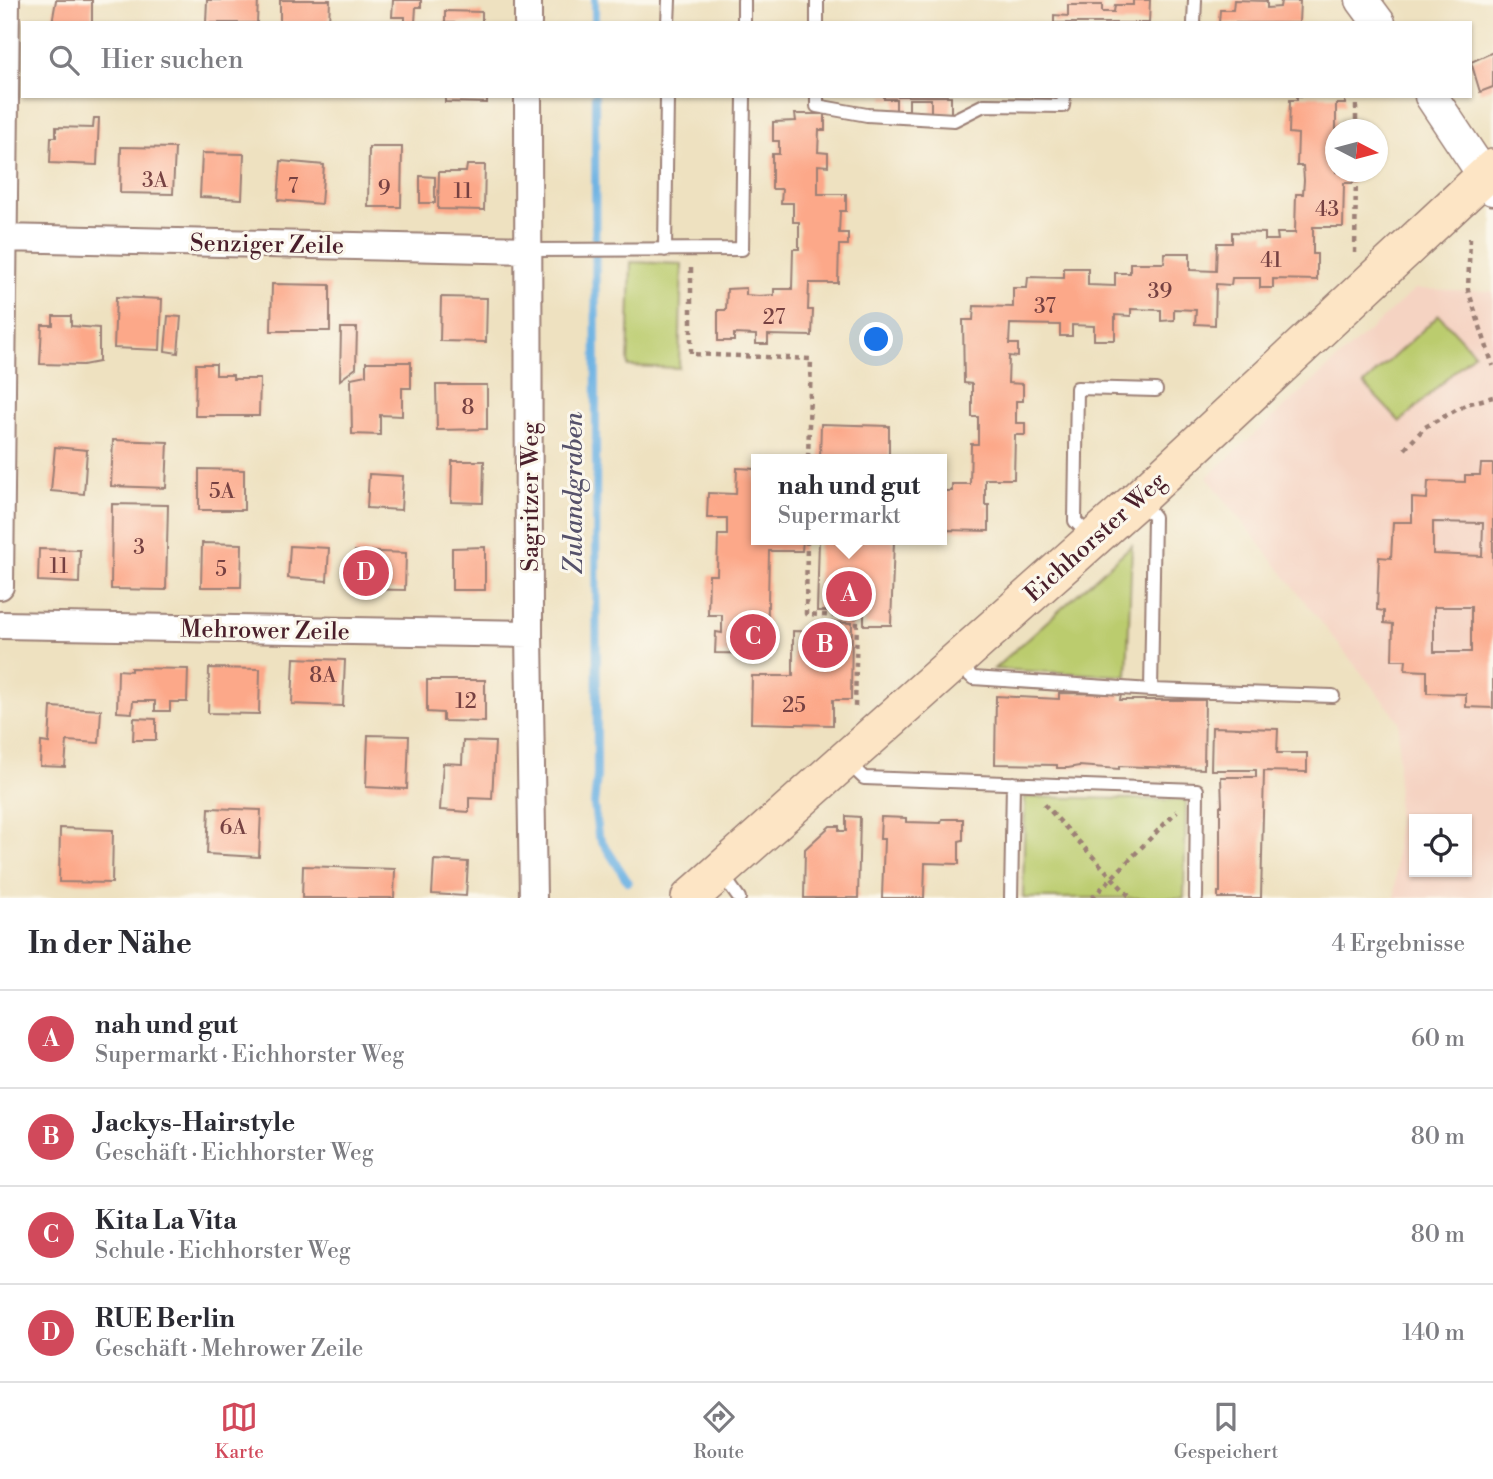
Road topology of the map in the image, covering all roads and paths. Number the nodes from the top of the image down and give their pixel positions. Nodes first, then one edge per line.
1 (6, 0) edge
2 (527, 0) edge
3 (669, 0) edge
4 (744, 0) edge
5 (817, 0) edge
6 (1195, 0) edge
7 (1362, 0) edge
8 (528, 21) edge
9 (668, 21) edge
10 (744, 21) edge
11 (817, 21) edge
12 (1194, 21) edge
13 (1378, 21) edge
14 (528, 98) edge
15 (667, 98) edge
16 (744, 98) edge
17 (817, 98) edge
18 (1063, 98) edge
19 (1356, 98) edge
20 (1432, 98) edge
21 (1356, 119) edge
22 (1490, 177) edge
23 (1356, 182) edge
24 (3, 238) junction
25 (1470, 238) dead end
26 (530, 250) junction
27 (665, 250) junction
28 (691, 250) junction
29 (1355, 261) dead end
30 (1493, 366) edge
31 (1156, 390) dead end
32 (1493, 397) edge
33 (1405, 449) dead end
34 (808, 454) edge
35 (1139, 498) junction
36 (1093, 539) junction
37 (807, 545) edge
38 (0, 586) edge
39 (0, 625) edge
40 (529, 634) junction
41 (955, 662) junction
42 (1152, 690) junction
43 (1333, 696) dead end
44 (855, 713) dead end
45 (845, 760) junction
46 (1019, 783) junction
47 (1197, 790) junction
48 (1112, 877) junction
49 (729, 884) edge
50 (533, 898) edge
51 (690, 898) edge
52 (1011, 898) edge
53 (1092, 898) edge
54 (1131, 898) edge
55 (1196, 898) edge

1 - 24 street
2 - 8 street
3 - 9 lane
4 - 10 lane
5 - 11 lane
6 - 12 lane
7 - 13 street
14 - 26 street, Sagritzer Weg
15 - 27 lane
16 - 28 lane
17 - 18 lane
19 - 21 path
20 - 22 street
22 - 35 main road, Eichhorster Weg
23 - 29 path
24 - 26 street, Senziger Zeile
24 - 38 street
25 - 30 path
26 - 27 lane
26 - 40 street, Sagritzer Weg
27 - 28 lane
28 - 34 path
31 - 36 lane
32 - 33 path
35 - 36 main road, Eichhorster Weg
35 - 42 lane
36 - 41 main road, Eichhorster Weg
37 - 44 path
39 - 40 street, Mehrower Zeile
40 - 50 street, Sagritzer Weg
41 - 42 lane
41 - 45 main road, Eichhorster Weg
42 - 43 lane
45 - 46 lane
45 - 49 main road, Eichhorster Weg
46 - 47 lane
46 - 48 path
46 - 52 lane
47 - 48 path
47 - 55 lane
48 - 53 path
48 - 54 path
49 - 51 main road, Eichhorster Weg

